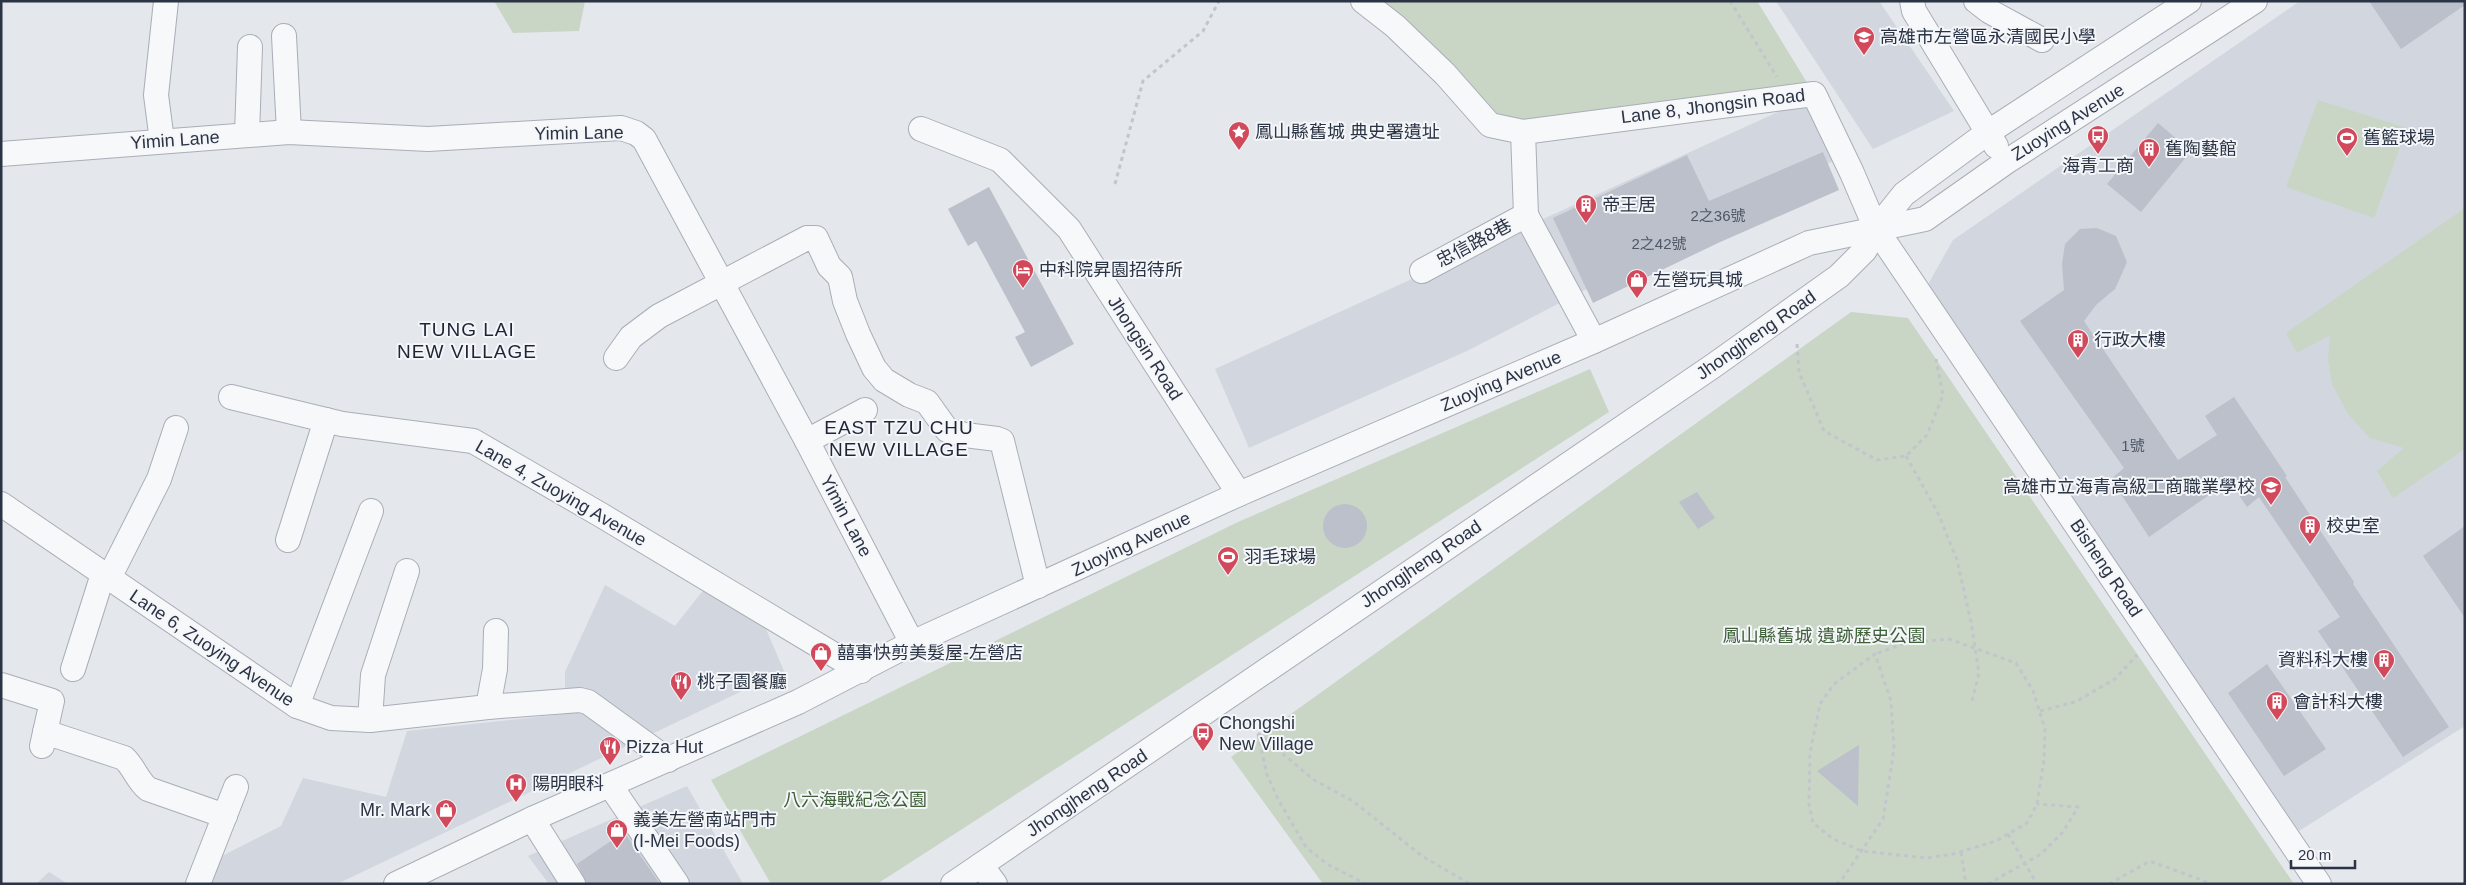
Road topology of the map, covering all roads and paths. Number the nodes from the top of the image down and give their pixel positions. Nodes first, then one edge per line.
1 (166, 1) edge
2 (1219, 1) edge
3 (1363, 1) edge
4 (1730, 1) edge
5 (1912, 1) edge
6 (1976, 1) edge
7 (2189, 1) edge
8 (2255, 1) edge
9 (284, 36) dead end
10 (2042, 40) dead end
11 (250, 47) dead end
12 (1789, 97) junction
13 (921, 129) dead end
14 (289, 132) junction
15 (1523, 132) junction
16 (1987, 133) junction
17 (247, 135) junction
18 (162, 141) junction
19 (1, 154) edge
20 (2006, 162) junction
21 (1115, 184) dead end
22 (1526, 215) junction
23 (1876, 229) junction
24 (1422, 271) dead end
25 (722, 284) junction
26 (1594, 341) junction
27 (1797, 344) dead end
28 (1935, 354) dead end
29 (616, 358) dead end
30 (231, 397) dead end
31 (865, 410) dead end
32 (326, 420) junction
33 (176, 428) dead end
34 (807, 441) junction
35 (1906, 456) junction
36 (1239, 494) junction
37 (1, 504) edge
38 (371, 511) dead end
39 (288, 540) dead end
40 (407, 570) dead end
41 (106, 576) junction
42 (1038, 586) junction
43 (496, 631) dead end
44 (2154, 638) junction
45 (912, 643) junction
46 (1976, 647) junction
47 (1875, 654) junction
48 (73, 669) dead end
49 (861, 672) junction
50 (1, 685) edge
51 (1970, 705) dead end
52 (297, 706) junction
53 (488, 707) junction
54 (2040, 711) junction
55 (370, 720) junction
56 (668, 760) junction
57 (610, 785) junction
58 (236, 787) dead end
59 (2037, 804) junction
60 (225, 816) junction
61 (532, 819) junction
62 (2008, 834) junction
63 (1862, 851) junction
64 (1960, 852) junction
65 (2025, 863) junction
66 (988, 874) edge
67 (2207, 882) dead end
68 (198, 884) edge
69 (396, 884) edge
70 (573, 884) edge
71 (677, 884) edge
72 (953, 884) edge
73 (1366, 884) edge
74 (1470, 884) edge
75 (1836, 884) edge
76 (1966, 884) edge
77 (1988, 884) edge
78 (2037, 884) edge
79 (2110, 884) edge
80 (2319, 884) edge

1 - 18 street
2 - 21 path
3 - 15 street, Lane 8, Jhongsin Road
4 - 12 path
5 - 16 street
6 - 10 street
7 - 16 street, Zuoying Avenue
8 - 20 street, Zuoying Avenue
9 - 14 street
11 - 17 street
12 - 15 street, Lane 8, Jhongsin Road
12 - 23 street, Lane 8, Jhongsin Road
13 - 36 street, Jhongsin Road
14 - 17 street, Yimin Lane
14 - 25 street, Yimin Lane
15 - 22 street
16 - 20 street
16 - 23 street, Zuoying Avenue
17 - 18 street, Yimin Lane
18 - 19 street, Yimin Lane
20 - 23 street, Zuoying Avenue
22 - 24 street, 忠信路8巷
22 - 26 street
23 - 26 street, Zuoying Avenue
23 - 44 street, Bisheng Road
23 - 66 street, Jhongjheng Road
25 - 29 street
25 - 34 street, Yimin Lane
25 - 42 street
26 - 36 street, Zuoying Avenue
27 - 35 path
28 - 35 path
30 - 32 street, Lane 4, Zuoying Avenue
31 - 34 street
32 - 39 street
32 - 49 street, Lane 4, Zuoying Avenue
33 - 41 street
34 - 45 street, Yimin Lane
35 - 46 path
36 - 42 street, Zuoying Avenue
37 - 41 street, Lane 6, Zuoying Avenue
38 - 52 street
40 - 55 street
41 - 48 street
41 - 52 street, Lane 6, Zuoying Avenue
42 - 45 street, Zuoying Avenue
43 - 53 street
44 - 54 path
44 - 80 street, Bisheng Road
45 - 49 street, Zuoying Avenue
46 - 47 path
46 - 51 path
46 - 54 path
47 - 63 path
47 - 63 path
49 - 56 street, Zuoying Avenue
50 - 60 street
52 - 55 street, Lane 6, Zuoying Avenue
53 - 55 street, Lane 6, Zuoying Avenue
53 - 56 street, Lane 6, Zuoying Avenue
54 - 59 path
56 - 57 street, Zuoying Avenue
57 - 61 street, Zuoying Avenue
57 - 71 street
58 - 60 street
59 - 62 path
59 - 65 path
60 - 68 street
61 - 69 street, Zuoying Avenue
61 - 70 street
62 - 64 path
62 - 65 path
63 - 64 path
63 - 75 path
64 - 76 path
65 - 77 path
65 - 78 path
66 - 72 street, Jhongjheng Road
67 - 79 path
73 - 74 path

